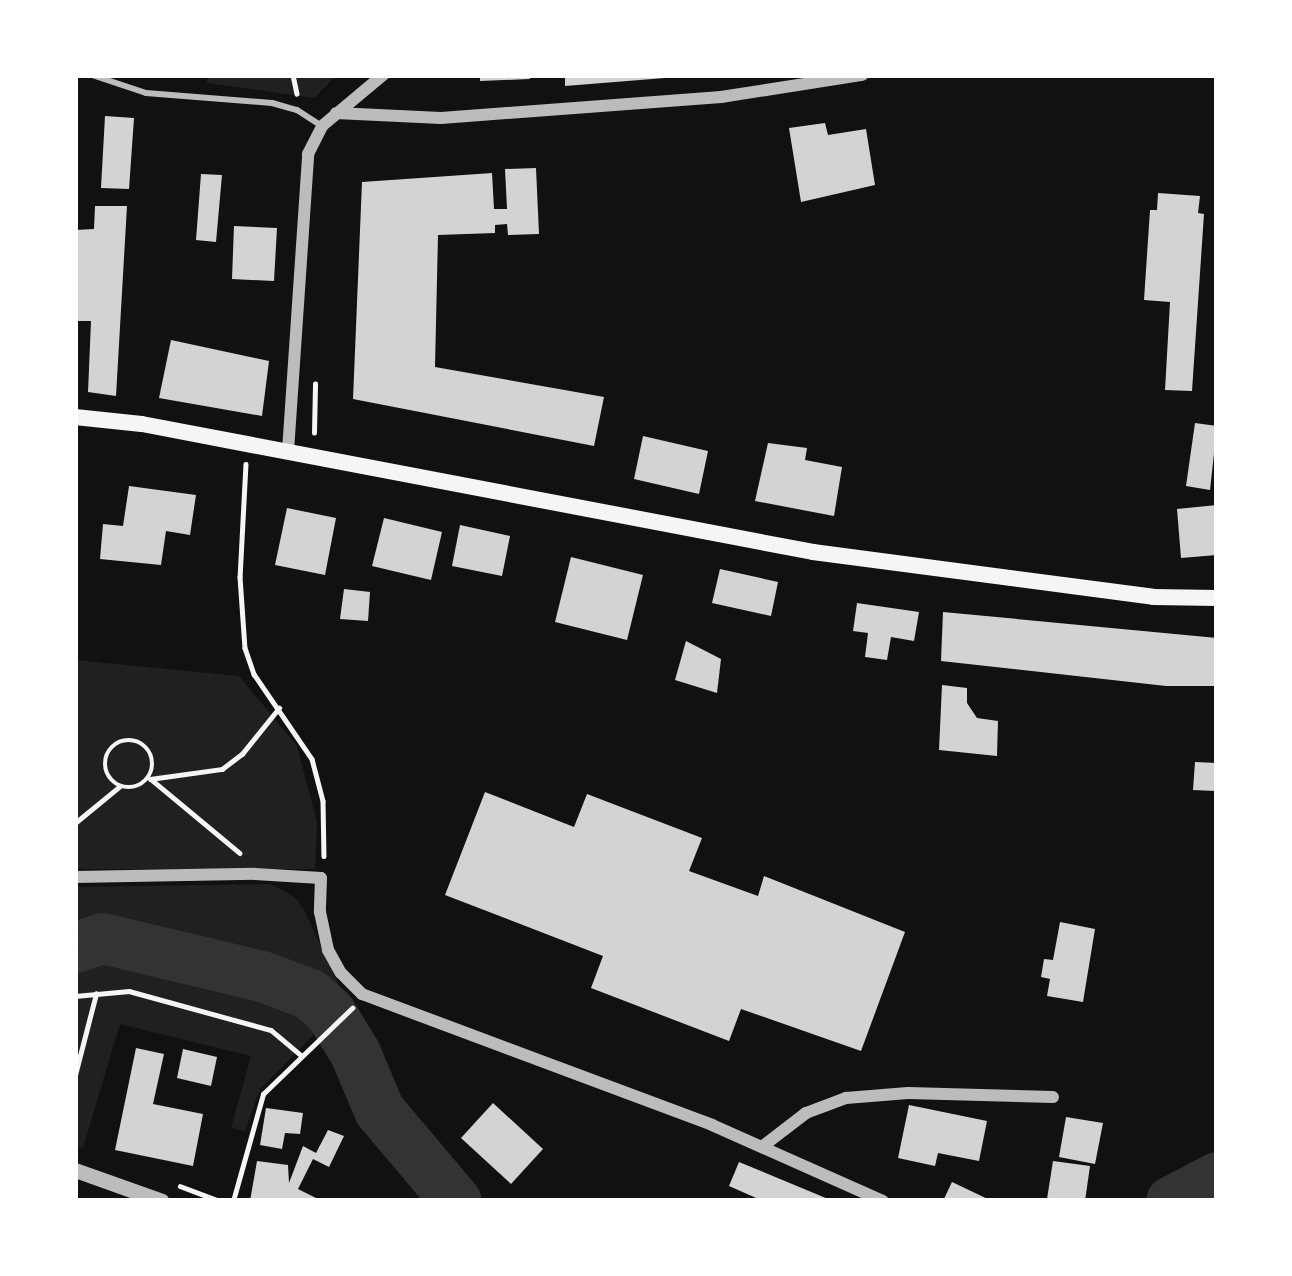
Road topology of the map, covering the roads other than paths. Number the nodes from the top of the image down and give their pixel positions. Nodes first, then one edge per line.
1 (92, 75) edge
2 (383, 75) edge
3 (862, 75) edge
4 (336, 112) junction
5 (322, 126) junction
6 (75, 417) edge
7 (288, 451) junction
8 (1217, 598) edge
9 (75, 877) edge
10 (1053, 1097) dead end
11 (763, 1146) junction
12 (75, 1170) edge
13 (162, 1201) edge
14 (883, 1201) edge

1 - 5 lane
2 - 4 street
3 - 4 street
4 - 5 street
5 - 7 street
6 - 7 main road
7 - 8 main road
9 - 11 street
10 - 11 street
11 - 14 street
12 - 13 street

